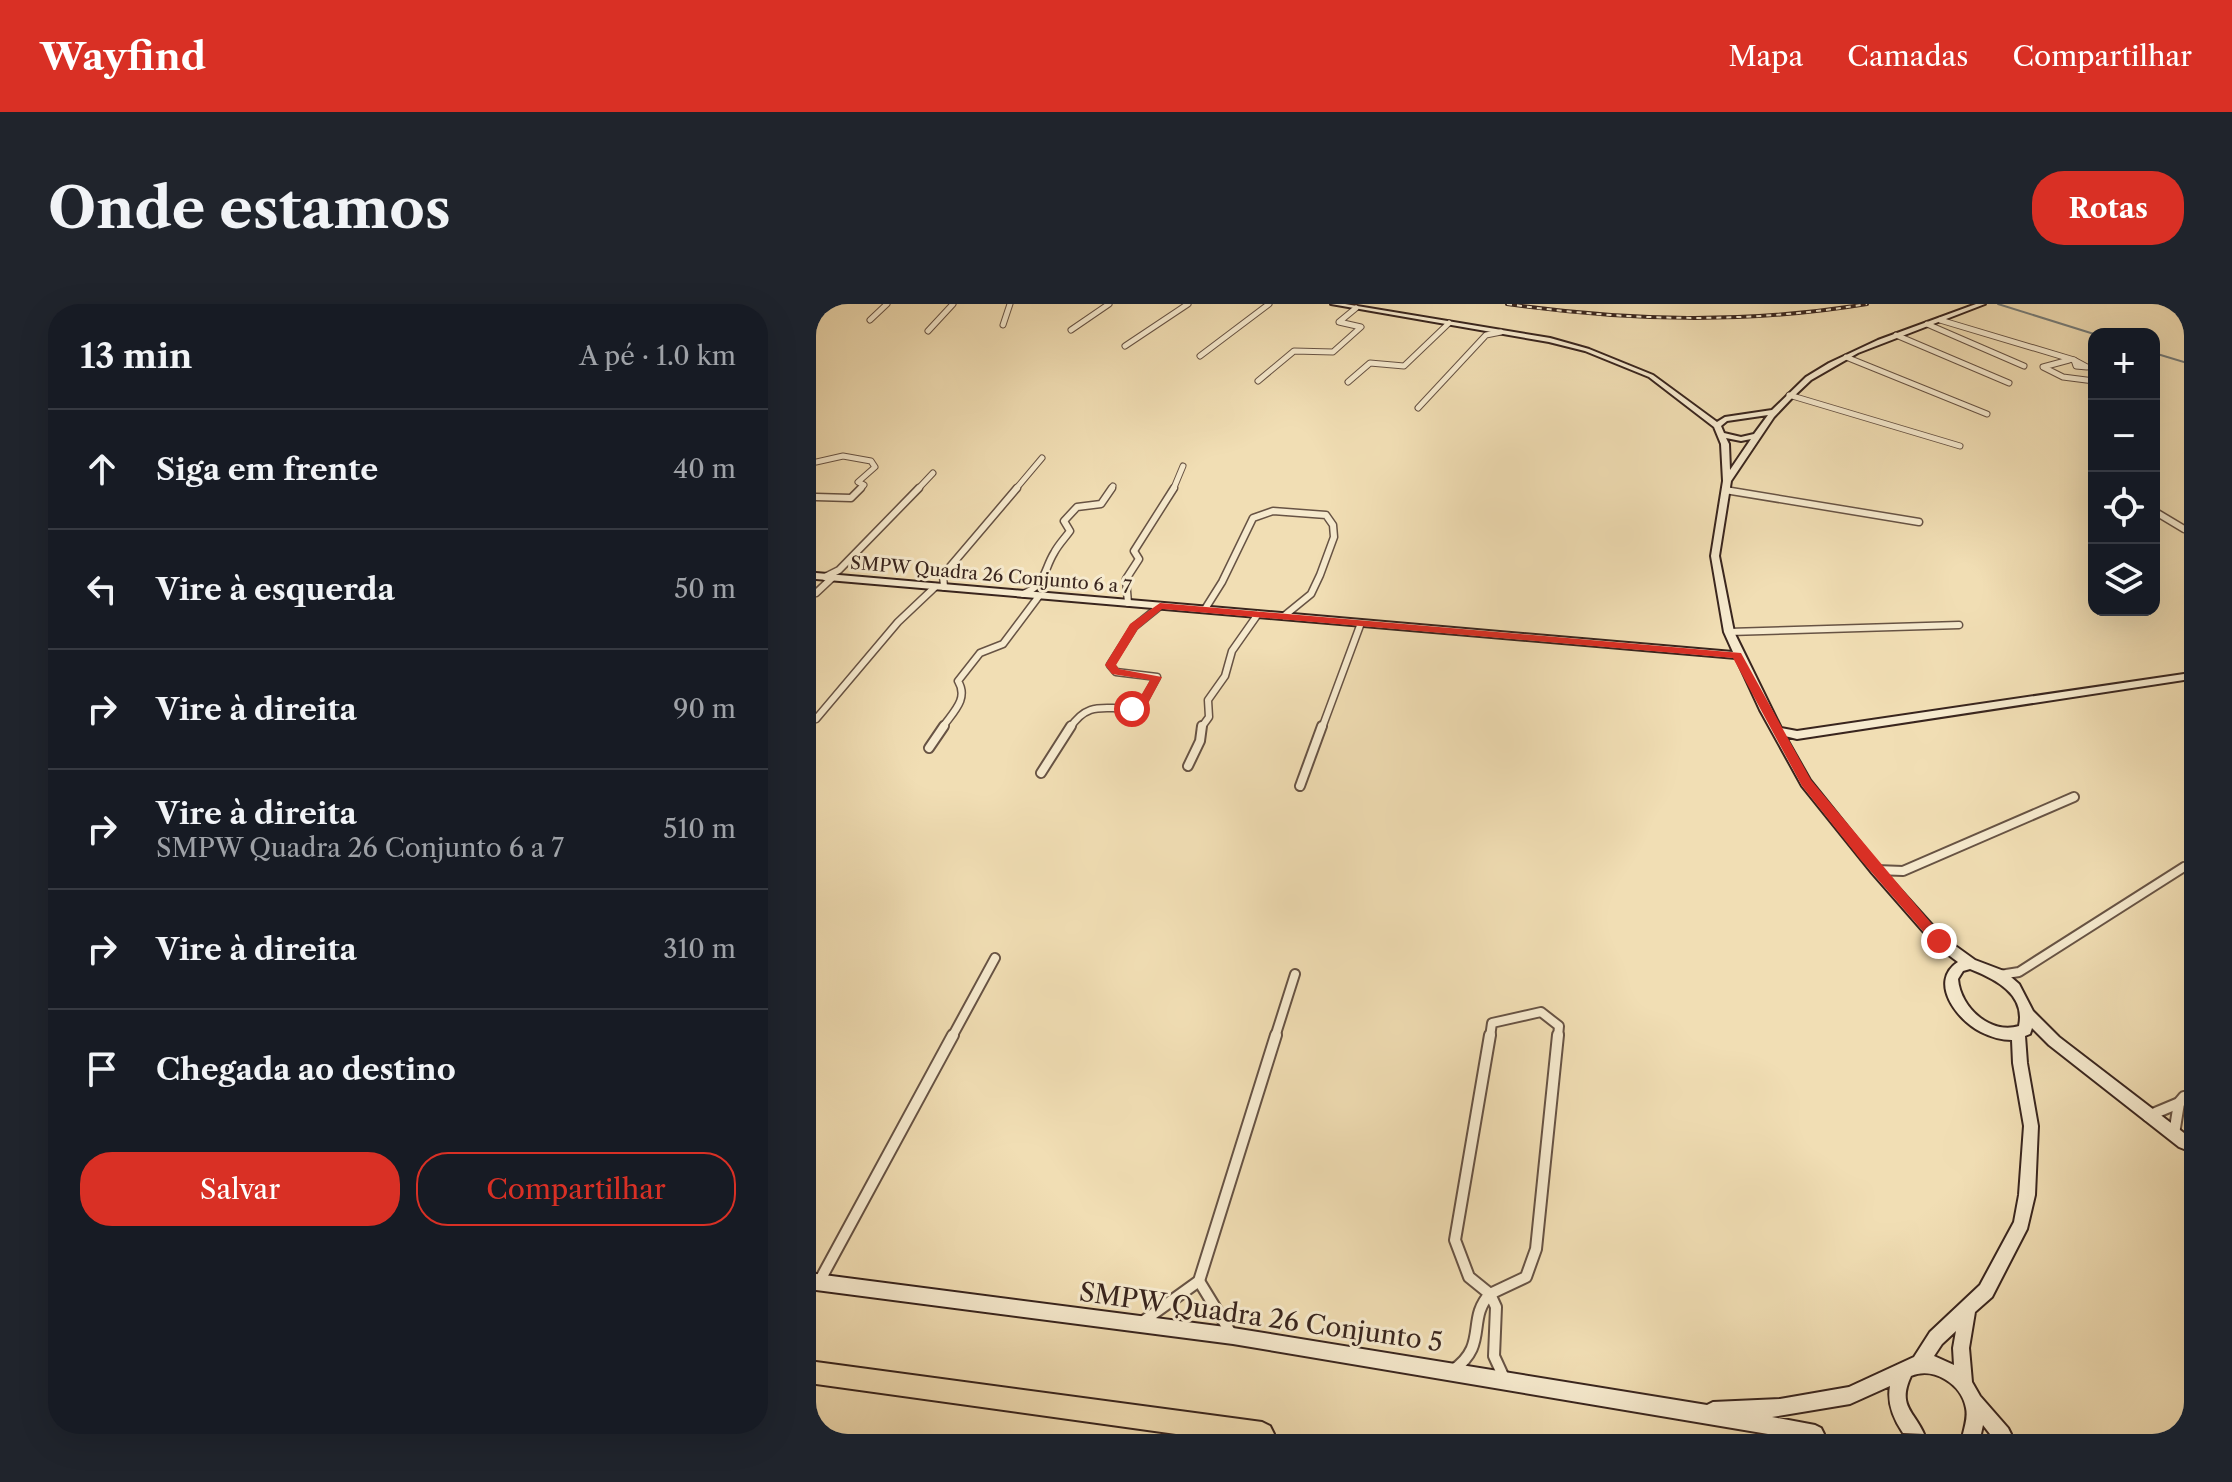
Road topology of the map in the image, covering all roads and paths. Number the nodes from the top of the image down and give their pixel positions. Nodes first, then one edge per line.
1 (887, 304) edge
2 (953, 304) edge
3 (1010, 304) edge
4 (1109, 304) edge
5 (1188, 304) edge
6 (1269, 304) edge
7 (1334, 304) edge
8 (1982, 304) edge
9 (1356, 308) junction
10 (870, 320) dead end
11 (1940, 320) junction
12 (1449, 323) junction
13 (1927, 324) junction
14 (1003, 325) dead end
15 (1479, 328) junction
16 (1071, 330) dead end
17 (928, 331) dead end
18 (1501, 332) junction
19 (1486, 335) junction
20 (1896, 335) junction
21 (1989, 335) junction
22 (1125, 346) dead end
23 (1989, 350) junction
24 (1200, 356) dead end
25 (1846, 357) junction
26 (2024, 366) dead end
27 (2088, 380) edge
28 (1258, 381) dead end
29 (1348, 382) dead end
30 (2009, 383) dead end
31 (1789, 395) junction
32 (1694, 406) junction
33 (1418, 408) dead end
34 (1776, 412) junction
35 (1987, 414) dead end
36 (1738, 418) junction
37 (1717, 426) junction
38 (1759, 433) junction
39 (1723, 435) junction
40 (1960, 446) dead end
41 (1042, 458) dead end
42 (816, 462) edge
43 (1183, 466) dead end
44 (933, 473) dead end
45 (1113, 486) dead end
46 (1726, 486) junction
47 (816, 497) edge
48 (2160, 515) edge
49 (1919, 522) dead end
50 (2184, 529) edge
51 (830, 576) edge
52 (940, 587) junction
53 (816, 593) edge
54 (1032, 594) junction
55 (1128, 603) junction
56 (1160, 606) junction
57 (1205, 609) junction
58 (1258, 614) junction
59 (1284, 616) junction
60 (1361, 623) junction
61 (1959, 625) dead end
62 (1729, 632) junction
63 (1737, 655) junction
64 (2184, 677) edge
65 (816, 719) edge
66 (1776, 731) junction
67 (1797, 735) junction
68 (929, 748) dead end
69 (1785, 748) junction
70 (1188, 766) dead end
71 (1041, 773) dead end
72 (1300, 786) dead end
73 (2074, 797) dead end
74 (2184, 867) edge
75 (1876, 870) junction
76 (1903, 871) junction
77 (1893, 888) junction
78 (1939, 941) junction
79 (995, 958) dead end
80 (1970, 964) junction
81 (1954, 971) junction
82 (2019, 972) junction
83 (1295, 974) dead end
84 (1999, 975) junction
85 (2014, 988) junction
86 (2028, 1015) junction
87 (2022, 1032) junction
88 (1999, 1034) junction
89 (2054, 1041) junction
90 (2020, 1063) junction
91 (2181, 1100) edge
92 (2147, 1116) junction
93 (2179, 1139) edge
94 (1199, 1281) junction
95 (817, 1282) edge
96 (1490, 1294) junction
97 (1967, 1312) junction
98 (1138, 1324) junction
99 (1233, 1336) junction
100 (1913, 1366) junction
101 (1452, 1371) junction
102 (816, 1373) edge
103 (1505, 1381) junction
104 (1964, 1384) junction
105 (1973, 1401) junction
106 (1698, 1412) junction
107 (1262, 1434) edge
108 (1815, 1434) edge
109 (1915, 1434) edge
110 (1972, 1434) edge
111 (2002, 1434) edge

1 - 10 street
2 - 17 street
3 - 14 street
4 - 16 street
5 - 22 street
6 - 24 street
7 - 9 street
8 - 11 street
9 - 12 street
9 - 28 street
11 - 13 street
11 - 21 street
12 - 15 street
12 - 29 street
13 - 20 street
13 - 23 street
15 - 18 street
15 - 19 street
18 - 19 street
18 - 32 street
19 - 33 street
20 - 25 street
20 - 30 street
21 - 23 street
21 - 27 street
23 - 26 street
25 - 31 street
25 - 35 street
31 - 34 street
31 - 40 street
32 - 36 street
32 - 37 street
34 - 36 street
34 - 38 street
36 - 37 street
36 - 38 street
37 - 39 street
38 - 39 street
38 - 46 street
39 - 46 street
41 - 52 street
42 - 47 street
43 - 55 street
44 - 51 street
45 - 54 street
46 - 49 street
46 - 62 street
48 - 50 street
51 - 52 street, SMPW Quadra 26 Conjunto 6 a 7
51 - 53 street
52 - 54 street, SMPW Quadra 26 Conjunto 6 a 7
52 - 65 street
54 - 55 street, SMPW Quadra 26 Conjunto 6 a 7
54 - 68 street
55 - 56 street, SMPW Quadra 26 Conjunto 6 a 7
56 - 57 street, SMPW Quadra 26 Conjunto 6 a 7
56 - 71 street
57 - 58 street, SMPW Quadra 26 Conjunto 6 a 7
57 - 59 street
58 - 59 street, SMPW Quadra 26 Conjunto 6 a 7
58 - 70 street
59 - 60 street, SMPW Quadra 26 Conjunto 6 a 7
60 - 63 street, SMPW Quadra 26 Conjunto 6 a 7
60 - 72 street
61 - 62 street
62 - 63 street
63 - 66 street
64 - 67 street
66 - 67 street
66 - 69 street
67 - 69 street
69 - 75 street
73 - 76 street
74 - 82 street
75 - 76 street
75 - 77 street
76 - 77 street
77 - 78 street
78 - 80 street
78 - 81 street
79 - 95 street
80 - 81 street
80 - 84 street
81 - 88 street
82 - 84 street
82 - 85 street
83 - 94 street
84 - 85 street
85 - 86 street
86 - 87 street
86 - 89 street
87 - 88 street
87 - 89 street
87 - 90 street
88 - 90 street
89 - 92 street
90 - 97 street
91 - 92 street
91 - 93 street
92 - 93 street
94 - 98 street
94 - 99 street
95 - 98 street, SMPW Quadra 26 Conjunto 5
96 - 96 street
96 - 101 street
96 - 103 street
97 - 100 street
97 - 104 street
98 - 99 street, SMPW Quadra 26 Conjunto 5
99 - 101 street, SMPW Quadra 26 Conjunto 5
100 - 104 street
100 - 106 street, SMPW Quadra 26 Conjunto 5
100 - 109 street
101 - 103 street, SMPW Quadra 26 Conjunto 5
102 - 107 highway
103 - 106 street, SMPW Quadra 26 Conjunto 5
104 - 105 street
105 - 110 street
105 - 111 street
106 - 108 street, SMPW Quadra 26 Conjunto 5

